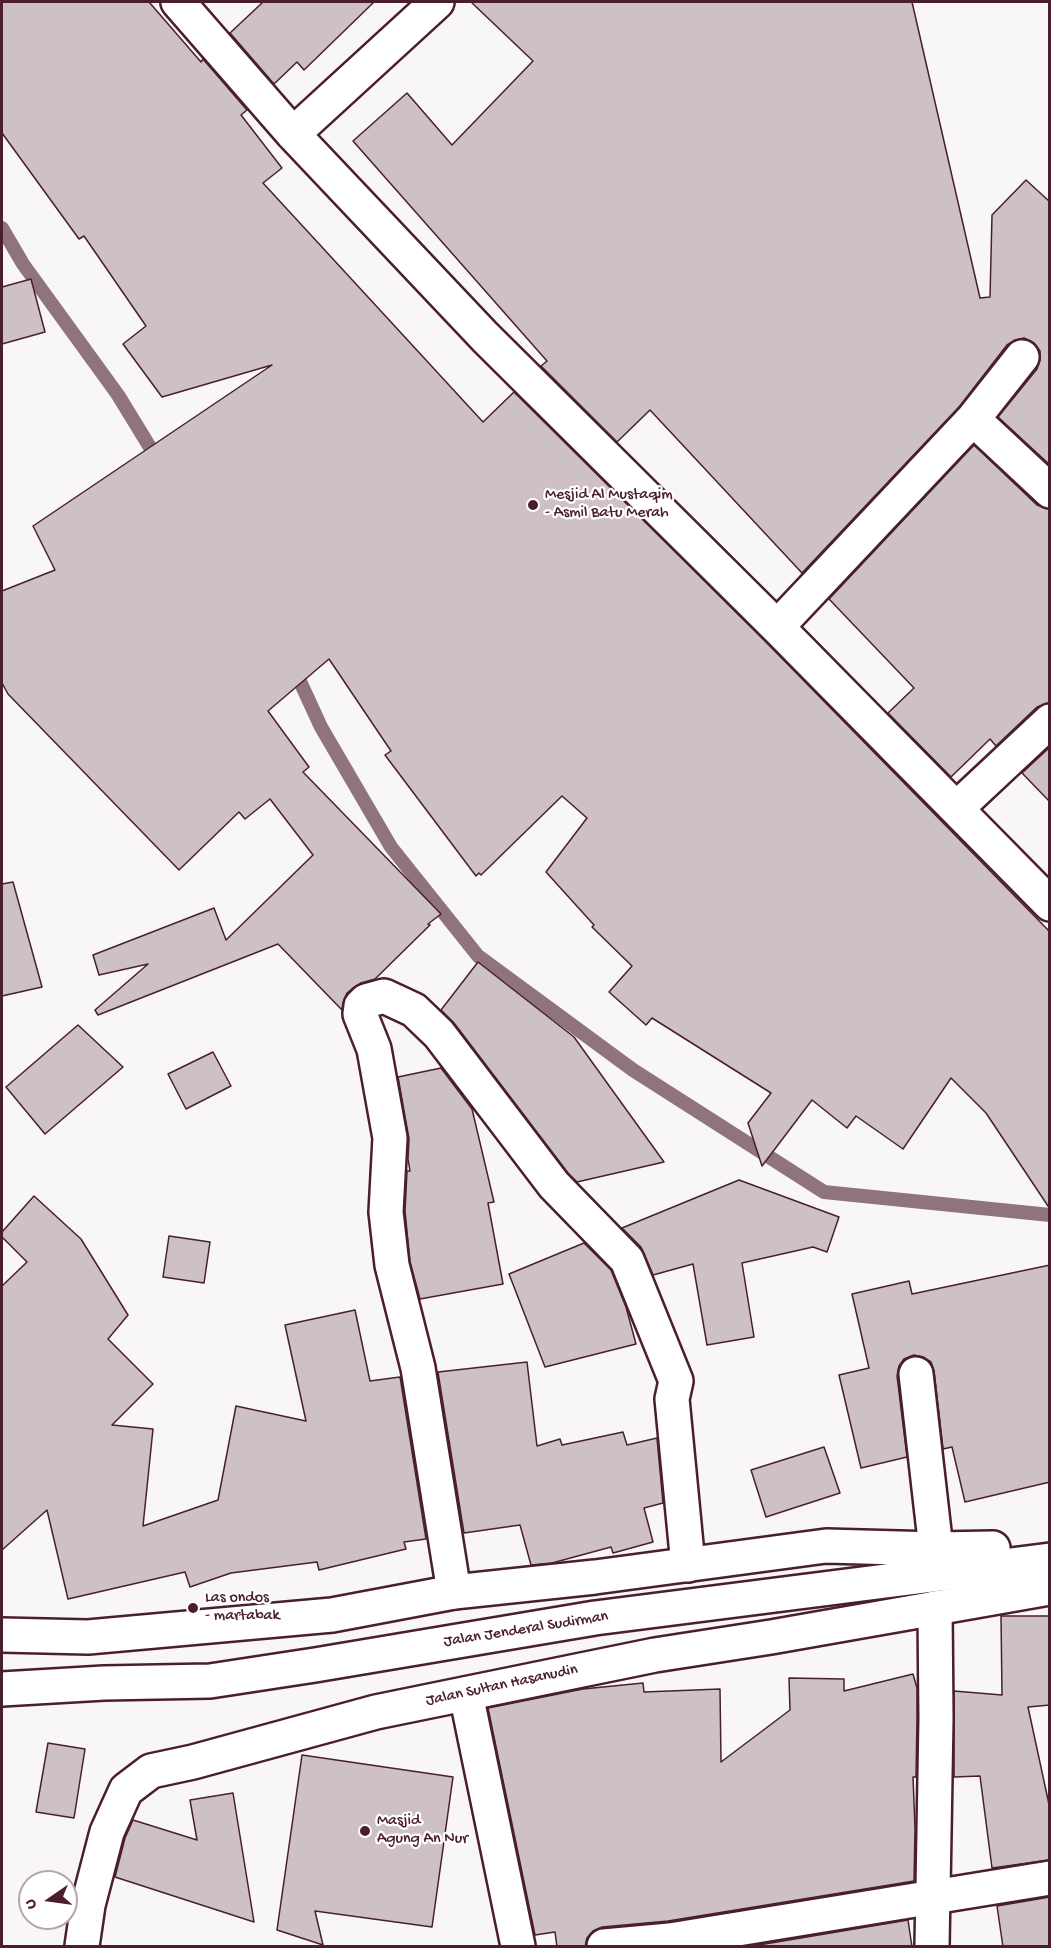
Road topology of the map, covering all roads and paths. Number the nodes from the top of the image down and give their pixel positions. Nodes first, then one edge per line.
1 (178, 2) edge
2 (437, 2) edge
3 (293, 134) junction
4 (1022, 357) dead end
5 (973, 418) junction
6 (1050, 491) edge
7 (777, 627) junction
8 (1050, 721) edge
9 (957, 808) junction
10 (1050, 904) edge
11 (916, 1374) dead end
12 (1050, 1542) edge
13 (936, 1549) junction
14 (1050, 1560) edge
15 (688, 1565) junction
16 (1050, 1588) edge
17 (454, 1592) junction
18 (935, 1608) junction
19 (2, 1635) edge
20 (455, 1642) junction
21 (2, 1689) edge
22 (466, 1694) junction
23 (1050, 1878) edge
24 (933, 1896) junction
25 (82, 1947) edge
26 (518, 1947) edge
27 (604, 1947) edge
28 (932, 1947) edge

1 - 3 main road
2 - 3 main road
3 - 7 main road
4 - 5 main road
5 - 6 main road
5 - 7 main road
7 - 9 main road
8 - 9 main road
9 - 10 main road
11 - 13 main road
12 - 13 main road
13 - 15 main road
14 - 20 main road, Jalan Jenderal Sudirman
15 - 17 main road
15 - 17 main road
16 - 18 main road, Jalan Sultan Hasanudin
17 - 19 main road
17 - 20 main road
18 - 22 main road, Jalan Sultan Hasanudin
18 - 24 main road
20 - 21 main road, Jalan Jenderal Sudirman
22 - 25 main road, Jalan Sultan Hasanudin
22 - 26 main road
23 - 24 main road
24 - 27 main road
24 - 28 main road

